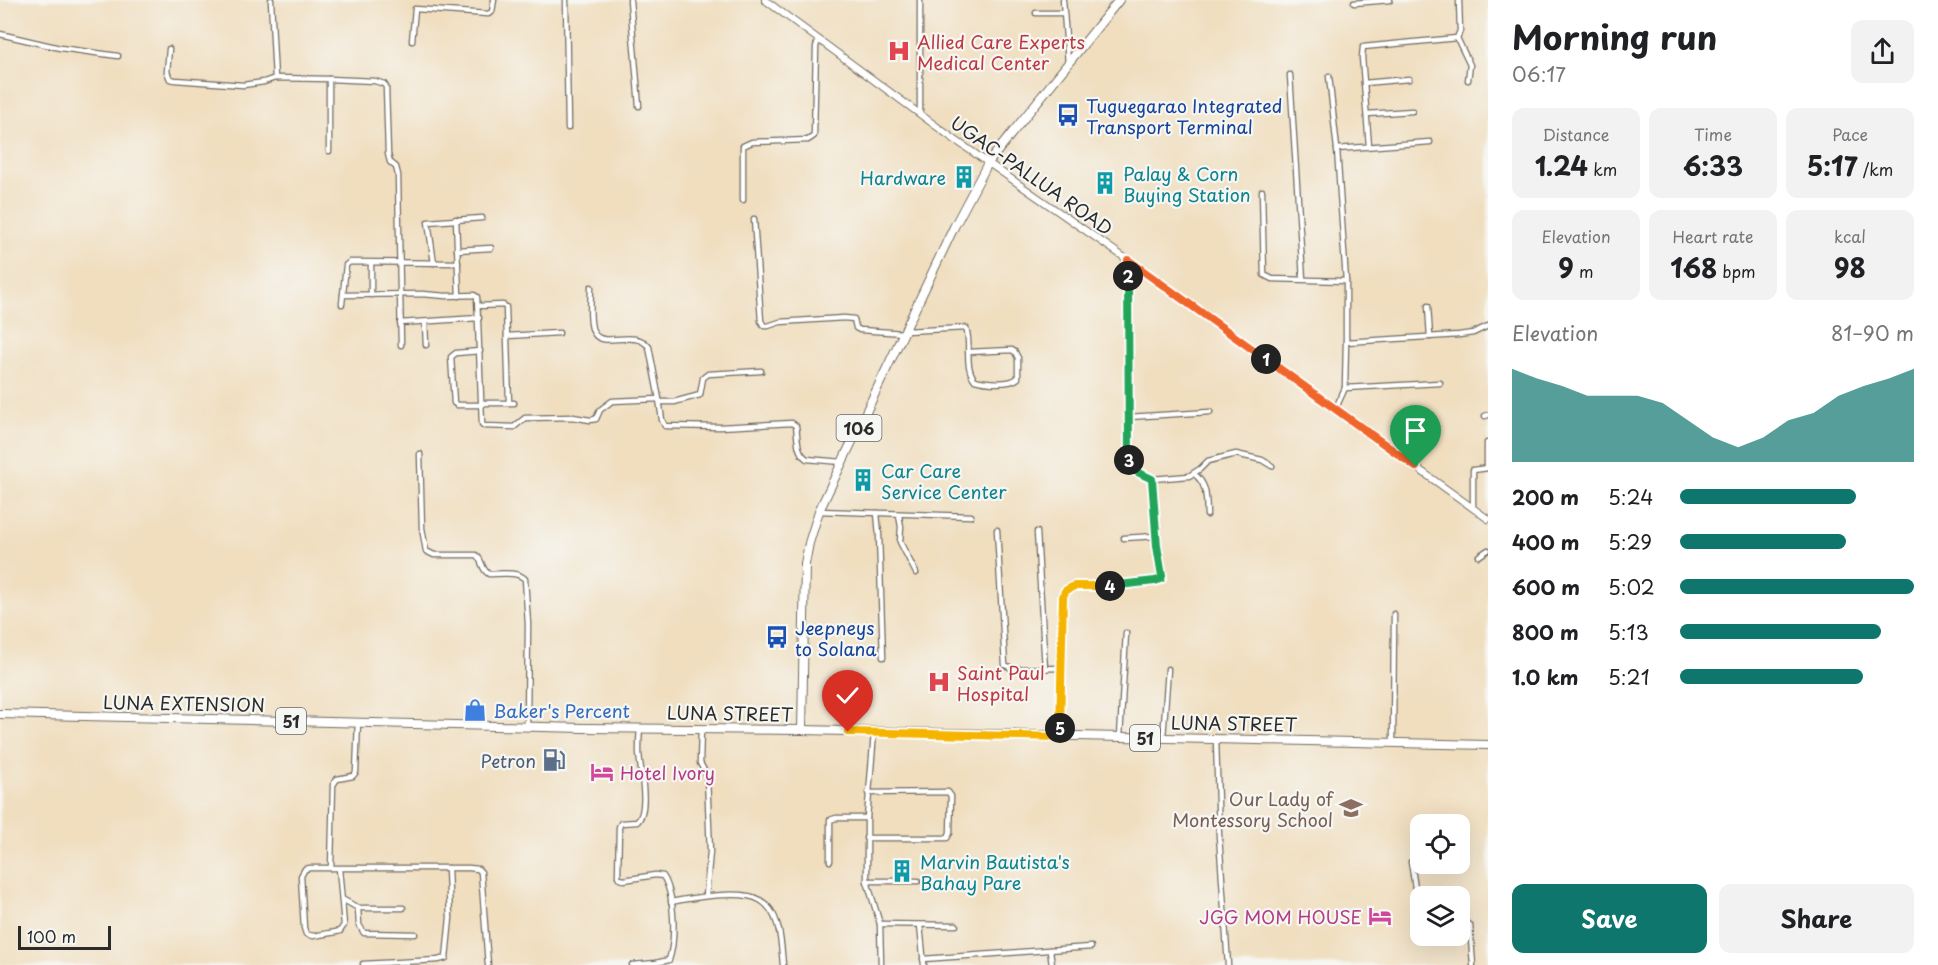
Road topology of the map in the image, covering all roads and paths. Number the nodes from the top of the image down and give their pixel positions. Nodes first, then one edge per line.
1 (271, 0) edge
2 (494, 0) edge
3 (566, 0) edge
4 (630, 0) edge
5 (765, 0) edge
6 (920, 0) edge
7 (1063, 0) edge
8 (1119, 0) edge
9 (1390, 0) edge
10 (1459, 0) edge
11 (1354, 3) dead end
12 (1036, 13) dead end
13 (1063, 13) junction
14 (0, 34) edge
15 (1457, 38) junction
16 (818, 40) junction
17 (412, 41) dead end
18 (169, 49) dead end
19 (118, 56) dead end
20 (1068, 63) junction
21 (1290, 75) dead end
22 (1329, 76) dead end
23 (275, 78) junction
24 (329, 79) junction
25 (1409, 79) dead end
26 (1468, 80) dead end
27 (1364, 83) junction
28 (639, 106) dead end
29 (1412, 111) dead end
30 (920, 114) junction
31 (1366, 114) junction
32 (568, 128) dead end
33 (1430, 142) dead end
34 (1369, 146) junction
35 (1337, 149) junction
36 (329, 151) dead end
37 (988, 163) junction
38 (1262, 191) dead end
39 (743, 200) dead end
40 (482, 218) dead end
41 (456, 219) junction
42 (754, 219) dead end
43 (491, 248) dead end
44 (457, 250) junction
45 (1128, 260) junction
46 (371, 263) junction
47 (434, 263) junction
48 (458, 263) junction
49 (398, 264) junction
50 (1303, 279) junction
51 (1346, 281) junction
52 (591, 287) dead end
53 (399, 294) junction
54 (343, 295) junction
55 (371, 295) junction
56 (459, 296) junction
57 (342, 304) dead end
58 (478, 306) junction
59 (1428, 306) dead end
60 (479, 318) junction
61 (425, 321) junction
62 (400, 323) junction
63 (1488, 326) edge
64 (904, 332) junction
65 (559, 333) dead end
66 (507, 336) junction
67 (1430, 337) junction
68 (1346, 342) junction
69 (401, 345) dead end
70 (426, 345) dead end
71 (480, 351) junction
72 (968, 352) junction
73 (761, 371) dead end
74 (1440, 383) dead end
75 (1345, 388) junction
76 (660, 400) junction
77 (482, 404) junction
78 (1335, 410) junction
79 (1210, 412) dead end
80 (1128, 417) junction
81 (1487, 443) edge
82 (420, 454) dead end
83 (842, 462) junction
84 (1272, 466) dead end
85 (1488, 468) edge
86 (1194, 474) junction
87 (1152, 479) junction
88 (1473, 508) junction
89 (819, 511) junction
90 (877, 513) junction
91 (899, 514) junction
92 (1207, 515) dead end
93 (971, 516) dead end
94 (1488, 519) edge
95 (997, 530) dead end
96 (1037, 532) dead end
97 (1156, 536) junction
98 (1124, 538) dead end
99 (1488, 550) edge
100 (1479, 556) dead end
101 (916, 573) dead end
102 (1395, 614) dead end
103 (1125, 633) dead end
104 (883, 657) dead end
105 (1062, 668) junction
106 (1045, 669) junction
107 (1168, 669) dead end
108 (0, 714) edge
109 (358, 722) junction
110 (527, 726) junction
111 (583, 728) joint
112 (639, 729) junction
113 (701, 729) junction
114 (802, 730) junction
115 (873, 733) junction
116 (1060, 737) junction
117 (1120, 738) junction
118 (1163, 738) junction
119 (1216, 739) junction
120 (1392, 742) junction
121 (1488, 745) edge
122 (868, 793) junction
123 (867, 818) junction
124 (866, 838) junction
125 (830, 861) dead end
126 (331, 868) junction
127 (339, 868) junction
128 (448, 868) junction
129 (867, 881) junction
130 (918, 881) dead end
131 (706, 896) junction
132 (342, 899) junction
133 (671, 902) junction
134 (358, 908) junction
135 (403, 908) dead end
136 (880, 924) junction
137 (920, 925) junction
138 (956, 925) dead end
139 (1470, 925) edge
140 (415, 934) dead end
141 (1091, 947) dead end
142 (1050, 950) junction
143 (923, 962) edge
144 (363, 964) edge
145 (488, 965) edge
146 (632, 965) edge
147 (783, 965) edge
148 (881, 965) edge
149 (1052, 965) edge
150 (1228, 965) edge
151 (1473, 965) edge

1 - 23 street
2 - 17 street
3 - 32 street
4 - 28 street
5 - 16 street, UGAC-PALLUA ROAD
6 - 30 street
7 - 13 street
8 - 20 highway, 106
9 - 11 street
10 - 15 street
12 - 13 street
13 - 20 street
14 - 19 street
15 - 26 street
15 - 27 street
16 - 30 street, UGAC-PALLUA ROAD
16 - 39 street
18 - 23 street
20 - 37 highway, 106
21 - 50 street
22 - 35 street
23 - 24 street
24 - 36 street
24 - 49 street
25 - 27 street
27 - 31 street
29 - 31 street
30 - 37 street, UGAC-PALLUA ROAD
31 - 34 street
33 - 34 street
34 - 35 street
35 - 51 street
37 - 45 street, UGAC-PALLUA ROAD
37 - 64 highway, 106
38 - 50 street
40 - 41 street
41 - 44 street
41 - 47 street
42 - 64 street
43 - 44 street
44 - 48 street
45 - 78 street, UGAC-PALLUA ROAD
45 - 80 street
46 - 49 street
46 - 54 street
46 - 55 street
47 - 48 street
47 - 49 street
48 - 56 street
49 - 53 street
50 - 51 street
51 - 68 street
52 - 76 street
53 - 55 street
53 - 56 street
53 - 62 street
54 - 55 street
54 - 57 street
56 - 58 street
58 - 60 street
58 - 66 street
59 - 67 street
60 - 61 street
60 - 71 street
61 - 62 street
61 - 70 street
62 - 69 street
63 - 67 street
64 - 72 street
64 - 83 highway, 106
65 - 66 street
66 - 77 street
67 - 68 street
68 - 75 street
71 - 77 street
71 - 77 street
72 - 72 street
73 - 76 street
74 - 75 street
75 - 78 street
76 - 77 street
76 - 83 street
78 - 88 street, UGAC-PALLUA ROAD
79 - 80 street
80 - 87 street
81 - 85 street
82 - 110 street
83 - 89 highway, 106
84 - 86 street
85 - 88 street
86 - 87 street
86 - 92 street
87 - 97 street
88 - 94 street, UGAC-PALLUA ROAD
89 - 90 street
89 - 114 highway, 106
90 - 91 street
90 - 104 street
91 - 93 street
91 - 101 street
95 - 106 street
96 - 106 street
97 - 98 street
97 - 105 street
99 - 100 street
102 - 120 street
103 - 117 street
105 - 106 street
105 - 116 street
107 - 118 street
108 - 109 highway, LUNA EXTENSION / 51
109 - 110 highway, LUNA EXTENSION / 51
109 - 126 street
110 - 111 highway, LUNA EXTENSION / 51
111 - 112 highway, LUNA STREET / 51
112 - 113 highway, LUNA STREET / 51
112 - 133 street
113 - 114 highway, LUNA STREET / 51
113 - 131 street
114 - 115 main road, LUNA STREET / 51
115 - 116 main road, LUNA STREET / 51
115 - 122 street
116 - 117 main road, LUNA STREET / 51
117 - 118 main road, LUNA STREET / 51
118 - 119 main road, LUNA STREET / 51
119 - 120 main road, LUNA STREET / 51
119 - 150 street
120 - 121 main road, LUNA STREET / 51
122 - 123 street
122 - 124 street
123 - 124 street
123 - 125 street
124 - 129 street
126 - 127 street
126 - 132 street
127 - 128 street
127 - 132 street
128 - 144 street
128 - 145 street
129 - 130 street
129 - 136 street
131 - 133 street
131 - 147 street
132 - 134 street
133 - 146 street
134 - 135 street
134 - 140 street
136 - 137 street
136 - 148 street
137 - 138 street
137 - 143 street
139 - 151 street
141 - 142 street
142 - 143 street
142 - 149 street

